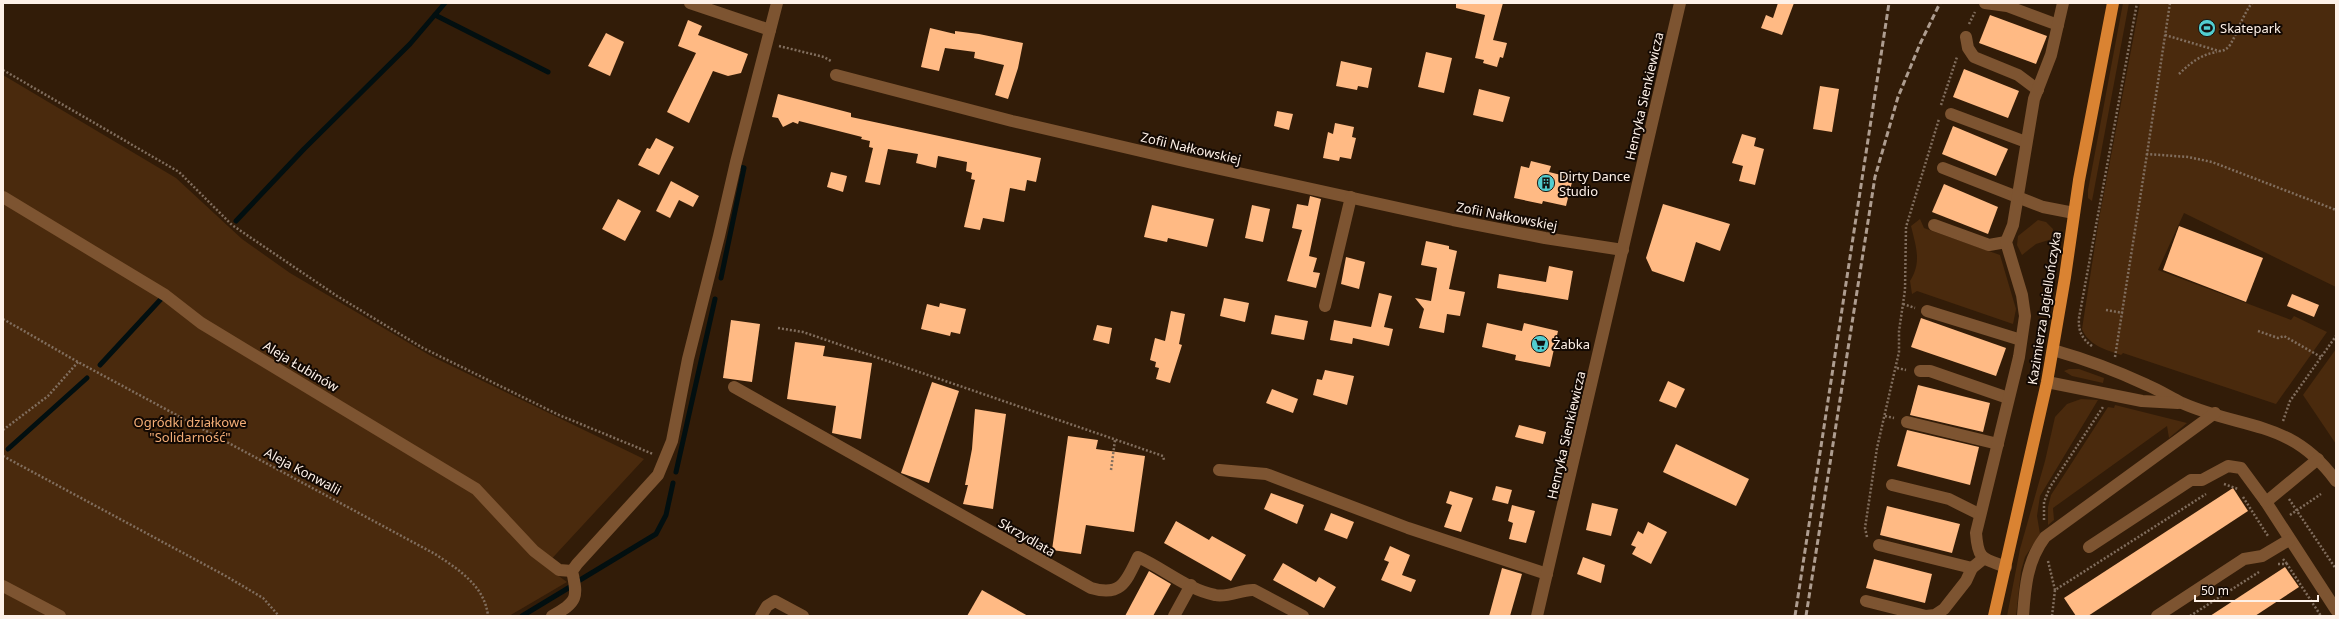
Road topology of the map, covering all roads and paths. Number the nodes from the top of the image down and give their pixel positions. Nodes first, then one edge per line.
1 (690, 3) edge
2 (777, 3) edge
3 (1680, 3) edge
4 (2063, 3) edge
5 (2113, 3) edge
6 (2137, 3) edge
7 (2170, 3) edge
8 (2252, 3) edge
9 (1982, 5) edge
10 (2058, 25) junction
11 (770, 30) junction
12 (2165, 36) junction
13 (1966, 37) junction
14 (767, 44) junction
15 (2219, 51) junction
16 (3, 70) edge
17 (2179, 74) dead end
18 (836, 75) joint
19 (2038, 90) junction
20 (1944, 113) junction
21 (2026, 142) junction
22 (2147, 154) junction
23 (1943, 168) dead end
24 (2019, 196) junction
25 (3, 197) edge
26 (1351, 197) junction
27 (2336, 210) edge
28 (2074, 213) junction
29 (1934, 225) dead end
30 (2006, 242) junction
31 (1623, 250) junction
32 (2081, 274) dead end
33 (2086, 275) junction
34 (1325, 306) dead end
35 (2106, 310) dead end
36 (1927, 311) dead end
37 (2123, 313) junction
38 (3, 319) edge
39 (778, 328) dead end
40 (2258, 331) dead end
41 (2336, 336) edge
42 (2021, 340) junction
43 (2096, 349) dead end
44 (2053, 350) junction
45 (2109, 354) dead end
46 (2321, 357) junction
47 (78, 362) junction
48 (1920, 371) dead end
49 (2047, 382) junction
50 (734, 387) dead end
51 (2110, 394) junction
52 (2008, 398) junction
53 (2183, 403) junction
54 (2215, 413) junction
55 (2283, 421) dead end
56 (1907, 422) dead end
57 (3, 430) edge
58 (1115, 440) junction
59 (1998, 444) junction
60 (3, 456) edge
61 (665, 459) junction
62 (2318, 459) junction
63 (1164, 460) dead end
64 (1111, 470) dead end
65 (1219, 470) dead end
66 (2336, 481) edge
67 (1892, 485) dead end
68 (2217, 488) dead end
69 (2282, 490) junction
70 (2210, 492) dead end
71 (2321, 494) dead end
72 (2266, 502) junction
73 (2297, 509) junction
74 (1979, 514) junction
75 (2279, 522) junction
76 (2265, 531) junction
77 (2045, 537) junction
78 (2289, 540) junction
79 (1879, 545) joint
80 (2089, 547) dead end
81 (2276, 548) junction
82 (1983, 559) junction
83 (2048, 560) dead end
84 (2271, 564) dead end
85 (2287, 564) junction
86 (2006, 567) junction
87 (1972, 568) junction
88 (2265, 568) dead end
89 (2336, 569) edge
90 (572, 571) junction
91 (1547, 574) junction
92 (1191, 585) junction
93 (3, 586) edge
94 (2054, 590) junction
95 (1866, 601) dead end
96 (2336, 610) edge
97 (60, 616) edge
98 (279, 616) edge
99 (488, 616) edge
100 (552, 616) edge
101 (761, 616) edge
102 (802, 616) edge
103 (1174, 616) edge
104 (1303, 616) edge
105 (1537, 616) edge
106 (1994, 616) edge
107 (2023, 616) edge
108 (2052, 616) edge
109 (2157, 616) edge
110 (2190, 616) edge
111 (2321, 616) edge

1 - 11 street
2 - 11 street
3 - 31 street, Henryka Sienkiewicza
4 - 10 street
5 - 28 main road, Kazimierza Jagiellończyka
6 - 33 path
7 - 12 path
8 - 15 path
9 - 10 street
9 - 13 path
10 - 19 street
11 - 14 street
12 - 15 path
12 - 22 path
13 - 19 street
13 - 20 path
14 - 18 path
14 - 61 street
15 - 17 path
16 - 61 path
18 - 26 street, Zofii Nałkowskiej
19 - 21 street
20 - 21 street
20 - 79 path
21 - 24 street
22 - 27 path
22 - 37 path
23 - 24 street
24 - 28 street
24 - 30 street
25 - 90 street, Aleja Łubinów
26 - 31 street, Zofii Nałkowskiej
26 - 34 street
28 - 44 main road, Kazimierza Jagiellończyka
29 - 30 street
30 - 42 street
31 - 91 street, Henryka Sienkiewicza
32 - 33 path
33 - 43 path
35 - 37 path
36 - 42 street
37 - 45 path
38 - 47 path, Aleja Konwalii
39 - 58 path
40 - 46 path
41 - 46 path
42 - 52 street
44 - 49 main road, Kazimierza Jagiellończyka
44 - 53 street
46 - 55 path
47 - 57 path
47 - 99 path, Aleja Konwalii
48 - 52 street
49 - 51 street
49 - 86 main road, Kazimierza Jagiellończyka
50 - 92 street, Skrzydlata
51 - 53 street
51 - 77 path
52 - 59 street
53 - 54 street
54 - 62 street
54 - 77 street
56 - 59 street
58 - 63 path
58 - 64 path
59 - 74 street
60 - 98 path
61 - 90 street
62 - 66 street
62 - 69 street
65 - 91 street
67 - 74 street
68 - 76 path
69 - 72 street
69 - 73 path
70 - 94 path
71 - 73 path
72 - 75 street
72 - 80 street
73 - 75 path
73 - 89 path
74 - 82 street
75 - 76 path
75 - 78 street
76 - 81 path
77 - 107 street
78 - 81 street
78 - 96 street
79 - 87 street
81 - 85 path
81 - 109 street
82 - 86 street
82 - 87 street
83 - 94 path
84 - 85 path
85 - 111 path
86 - 106 main road, Kazimierza Jagiellończyka
87 - 95 street
88 - 110 path
90 - 100 street
91 - 105 street, Henryka Sienkiewicza
92 - 103 street
92 - 104 street, Skrzydlata
93 - 97 street
94 - 108 path
101 - 102 street

